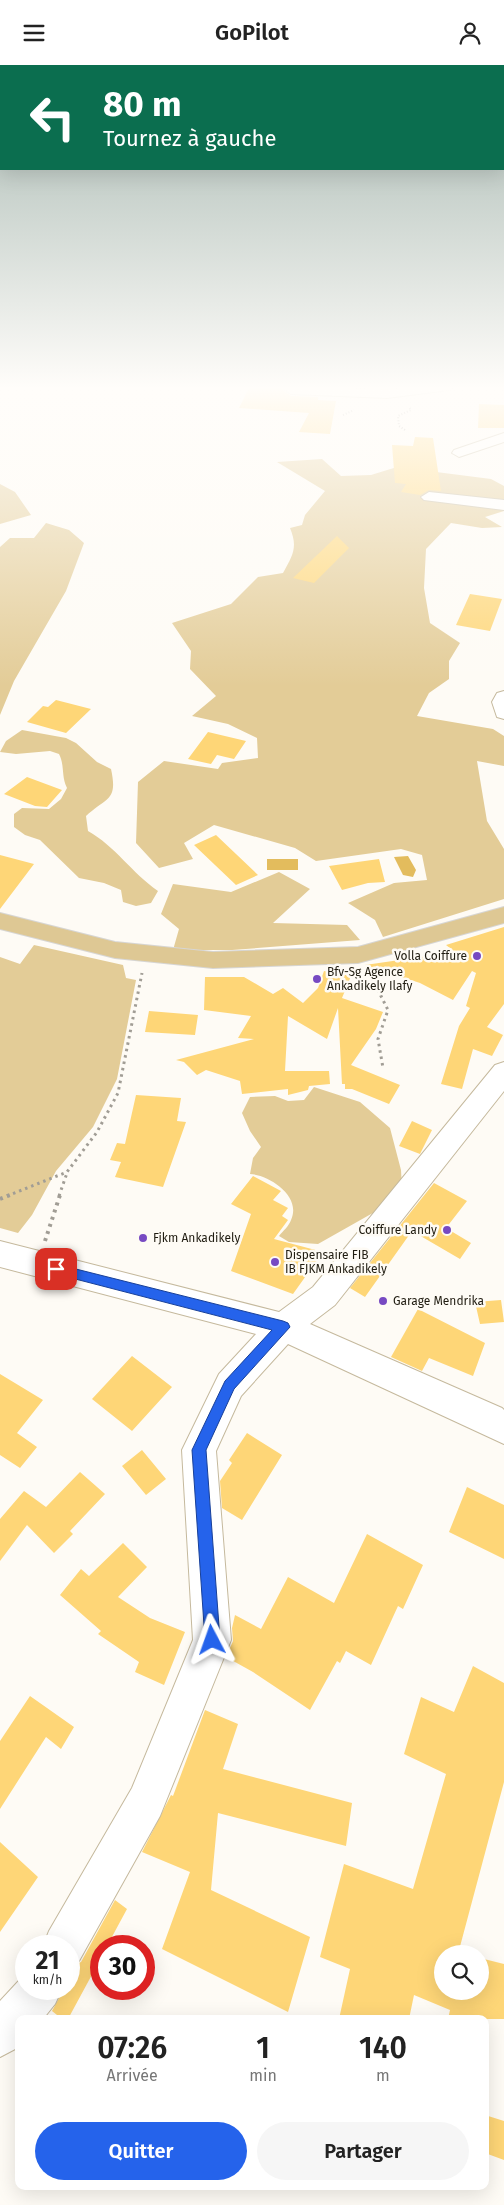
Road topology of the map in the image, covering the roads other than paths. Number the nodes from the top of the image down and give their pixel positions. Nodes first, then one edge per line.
1 (429, 497) dead end
2 (504, 505) edge
3 (504, 697) edge
4 (504, 713) edge
5 (504, 915) edge
6 (0, 921) edge
7 (504, 1072) edge
8 (0, 1254) edge
9 (283, 1327) junction
10 (504, 1428) edge
11 (70, 1935) edge
12 (30, 2000) edge
13 (17, 2015) edge
14 (15, 2018) edge
15 (0, 2035) edge

1 - 2 street
3 - 4 street
5 - 6 main road
7 - 9 street
8 - 9 street
9 - 10 street
9 - 11 street
12 - 13 street
14 - 15 street

